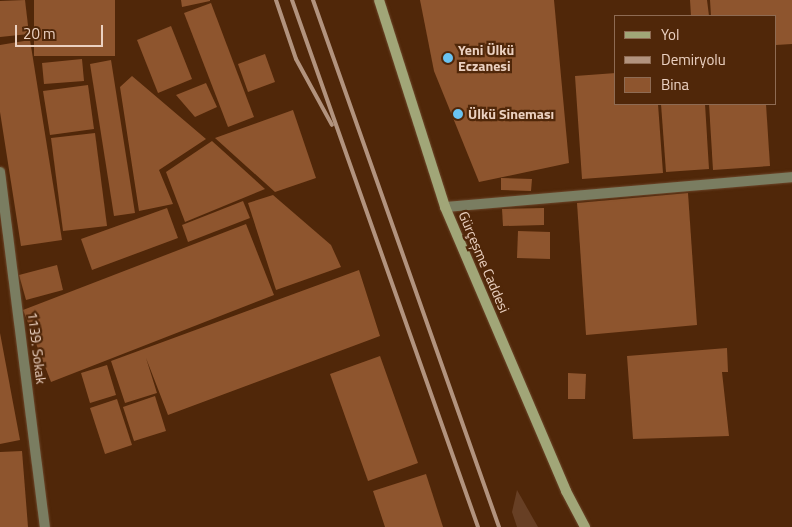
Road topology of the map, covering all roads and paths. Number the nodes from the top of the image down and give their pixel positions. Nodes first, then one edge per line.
1 (379, 0) edge
2 (0, 172) edge
3 (792, 177) edge
4 (445, 207) junction
5 (45, 527) edge
6 (585, 527) edge

1 - 4 main road, Gürçeşme Caddesi
2 - 5 street, 1139. Sokak
3 - 4 street
4 - 6 main road, Gürçeşme Caddesi

